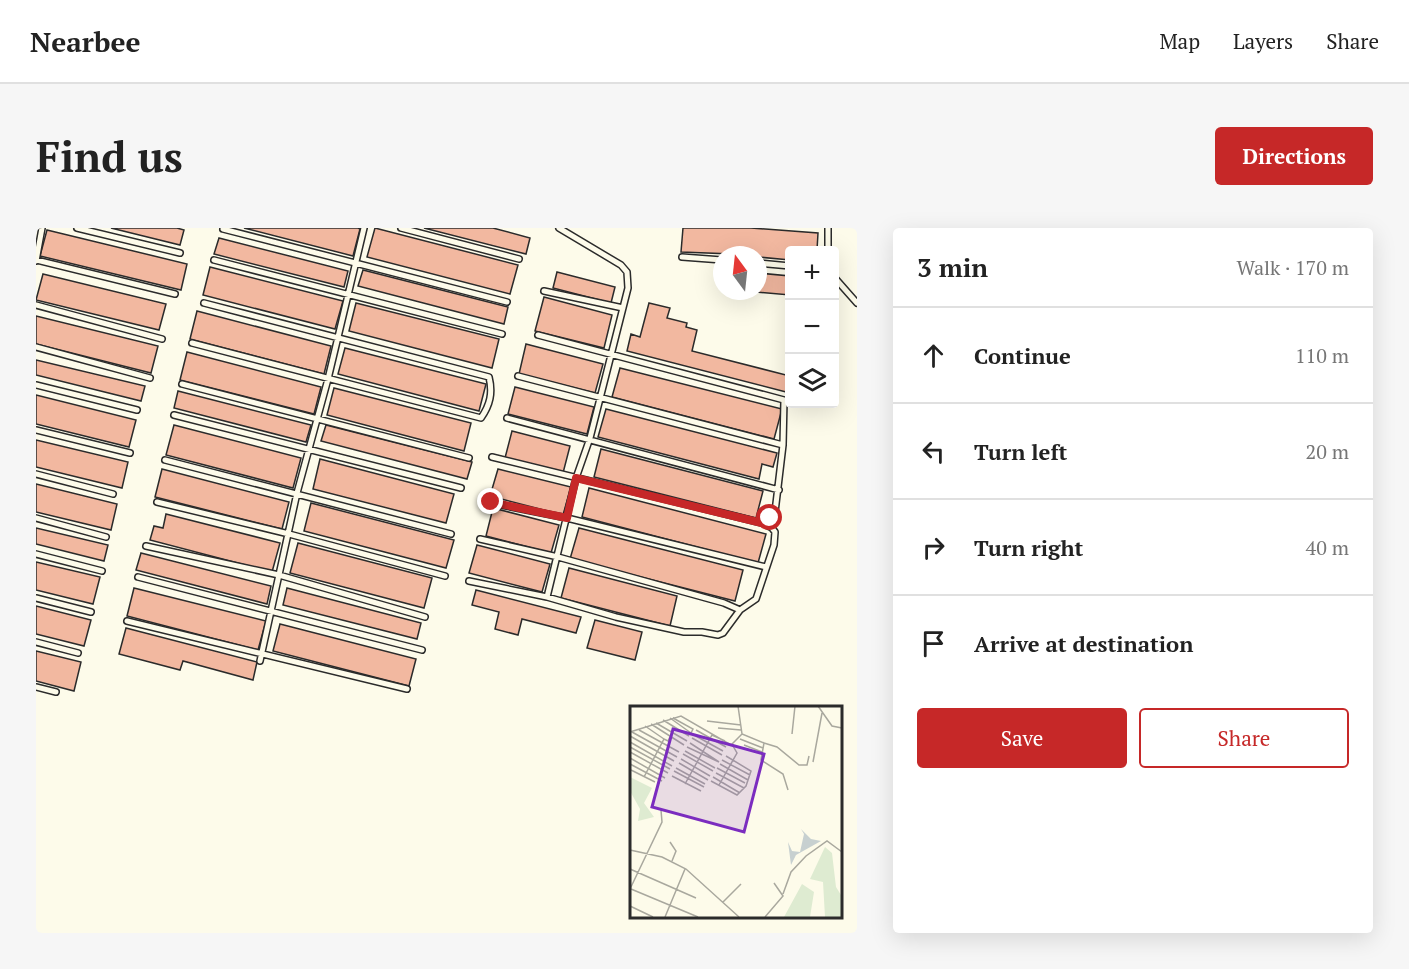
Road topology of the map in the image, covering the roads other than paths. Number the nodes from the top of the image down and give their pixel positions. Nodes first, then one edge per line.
1 (42, 228) edge
2 (77, 228) edge
3 (363, 228) edge
4 (401, 228) edge
5 (559, 228) edge
6 (828, 228) edge
7 (223, 229) edge
8 (828, 246) edge
9 (180, 253) dead end
10 (682, 257) dead end
11 (519, 259) dead end
12 (713, 259) edge
13 (36, 260) edge
14 (214, 260) dead end
15 (355, 263) junction
16 (767, 264) edge
17 (785, 266) edge
18 (839, 283) edge
19 (544, 291) dead end
20 (175, 294) dead end
21 (348, 294) junction
22 (507, 302) dead end
23 (204, 303) dead end
24 (857, 303) edge
25 (36, 305) edge
26 (623, 308) junction
27 (502, 334) dead end
28 (538, 335) dead end
29 (338, 338) junction
30 (162, 339) dead end
31 (192, 344) dead end
32 (36, 347) edge
33 (611, 354) junction
34 (518, 376) dead end
35 (150, 378) dead end
36 (328, 379) junction
37 (182, 384) dead end
38 (36, 385) edge
39 (599, 396) junction
40 (137, 410) dead end
41 (174, 414) dead end
42 (507, 418) dead end
43 (318, 419) junction
44 (36, 429) edge
45 (590, 438) junction
46 (783, 445) junction
47 (310, 450) junction
48 (130, 453) dead end
49 (469, 458) dead end
50 (492, 458) dead end
51 (165, 460) dead end
52 (36, 474) edge
53 (576, 478) junction
54 (462, 488) dead end
55 (779, 490) junction
56 (297, 493) junction
57 (113, 494) dead end
58 (157, 502) dead end
59 (491, 502) dead end
60 (36, 518) edge
61 (567, 518) junction
62 (762, 523) junction
63 (290, 534) junction
64 (451, 534) dead end
65 (106, 537) dead end
66 (480, 539) dead end
67 (147, 546) dead end
68 (36, 554) edge
69 (558, 557) junction
70 (766, 567) junction
71 (102, 570) dead end
72 (279, 575) junction
73 (445, 576) dead end
74 (138, 577) dead end
75 (469, 581) dead end
76 (547, 597) junction
77 (36, 598) edge
78 (270, 610) junction
79 (740, 610) junction
80 (91, 612) dead end
81 (425, 617) dead end
82 (127, 621) dead end
83 (36, 642) edge
84 (422, 650) dead end
85 (78, 653) dead end
86 (261, 658) junction
87 (36, 687) edge
88 (407, 689) dead end
89 (56, 692) dead end

1 - 13 lane
2 - 9 lane
3 - 15 lane
4 - 11 lane
5 - 26 lane
6 - 8 lane
7 - 15 lane
10 - 12 lane
13 - 20 lane
14 - 21 lane
15 - 21 lane
15 - 22 lane
16 - 17 lane
18 - 24 lane
19 - 26 lane
21 - 27 lane
21 - 29 lane
23 - 29 lane
25 - 30 lane
26 - 33 lane
28 - 33 lane
29 - 36 lane
29 - 36 lane
31 - 36 lane
32 - 35 lane
33 - 39 lane
33 - 46 lane
34 - 39 lane
36 - 43 lane
37 - 43 lane
38 - 40 lane
39 - 45 lane
39 - 46 lane
41 - 47 lane
42 - 45 lane
43 - 47 lane
43 - 49 lane
44 - 48 lane
45 - 53 lane
45 - 55 lane
46 - 55 lane
47 - 54 lane
47 - 56 lane
50 - 53 lane
51 - 56 lane
52 - 57 lane
53 - 61 lane
53 - 62 lane
55 - 62 lane
56 - 63 lane
56 - 64 lane
58 - 63 lane
59 - 61 lane
60 - 65 lane
61 - 69 lane
61 - 70 lane
62 - 70 lane
63 - 72 lane
63 - 73 lane
66 - 69 lane
67 - 72 lane
68 - 71 lane
69 - 76 lane
69 - 79 lane
70 - 79 lane
72 - 78 lane
72 - 81 lane
74 - 78 lane
75 - 76 lane
76 - 79 lane
77 - 80 lane
78 - 84 lane
78 - 86 lane
82 - 86 lane
83 - 85 lane
86 - 88 lane
87 - 89 lane

